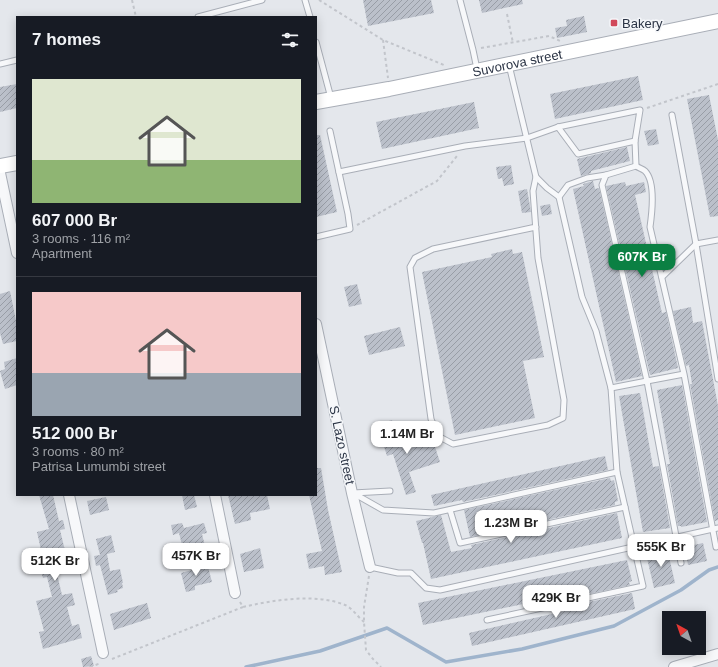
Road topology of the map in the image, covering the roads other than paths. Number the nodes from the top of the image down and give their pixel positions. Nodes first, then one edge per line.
1 (262, 0) edge
2 (305, 0) edge
3 (460, 0) edge
4 (202, 16) edge
5 (310, 16) edge
6 (718, 21) edge
7 (317, 46) edge
8 (16, 60) edge
9 (0, 64) edge
10 (509, 64) junction
11 (477, 71) junction
12 (331, 98) junction
13 (317, 102) edge
14 (672, 115) dead end
15 (558, 127) junction
16 (330, 131) dead end
17 (527, 138) junction
18 (635, 141) junction
19 (16, 163) edge
20 (0, 166) edge
21 (636, 166) junction
22 (339, 172) junction
23 (0, 173) edge
24 (606, 175) junction
25 (536, 177) junction
26 (559, 197) junction
27 (536, 227) junction
28 (317, 237) edge
29 (718, 240) edge
30 (696, 244) junction
31 (16, 248) edge
32 (662, 277) junction
33 (317, 329) edge
34 (684, 374) junction
35 (718, 379) edge
36 (647, 381) junction
37 (611, 388) junction
38 (617, 472) junction
39 (390, 491) dead end
40 (352, 493) junction
41 (69, 496) edge
42 (215, 496) edge
43 (624, 507) junction
44 (450, 510) junction
45 (715, 528) edge
46 (676, 536) junction
47 (633, 546) junction
48 (716, 547) dead end
49 (681, 563) dead end
50 (370, 567) joint
51 (236, 593) road end
52 (487, 620) dead end
53 (718, 654) edge
54 (103, 658) road end
55 (674, 667) edge

1 - 4 lane
2 - 5 lane
3 - 11 lane
6 - 10 main road, Suvorova street
7 - 12 lane
8 - 9 lane
10 - 11 main road, Suvorova street
10 - 17 lane
11 - 12 main road, Suvorova street
12 - 13 main road, Suvorova street
14 - 30 lane
15 - 17 lane
15 - 18 lane
15 - 18 lane
16 - 22 lane
17 - 22 lane
17 - 25 lane
18 - 21 lane
19 - 20 main road
21 - 24 lane
21 - 32 lane
22 - 28 lane
23 - 31 street
24 - 26 lane
24 - 36 lane
25 - 26 lane
25 - 27 lane
26 - 37 lane
27 - 27 lane
29 - 30 lane
30 - 32 lane
30 - 35 lane
32 - 34 lane
33 - 40 street, S. Lazo street
34 - 36 lane
34 - 45 lane
36 - 37 lane
36 - 46 lane
37 - 38 lane
38 - 43 lane
38 - 44 lane
39 - 40 lane
40 - 44 lane
40 - 50 street, S. Lazo street
41 - 54 street
42 - 51 street
43 - 44 lane
43 - 47 lane
45 - 46 lane
45 - 48 lane
46 - 47 lane
46 - 49 lane
47 - 50 lane
47 - 52 lane
53 - 55 street

